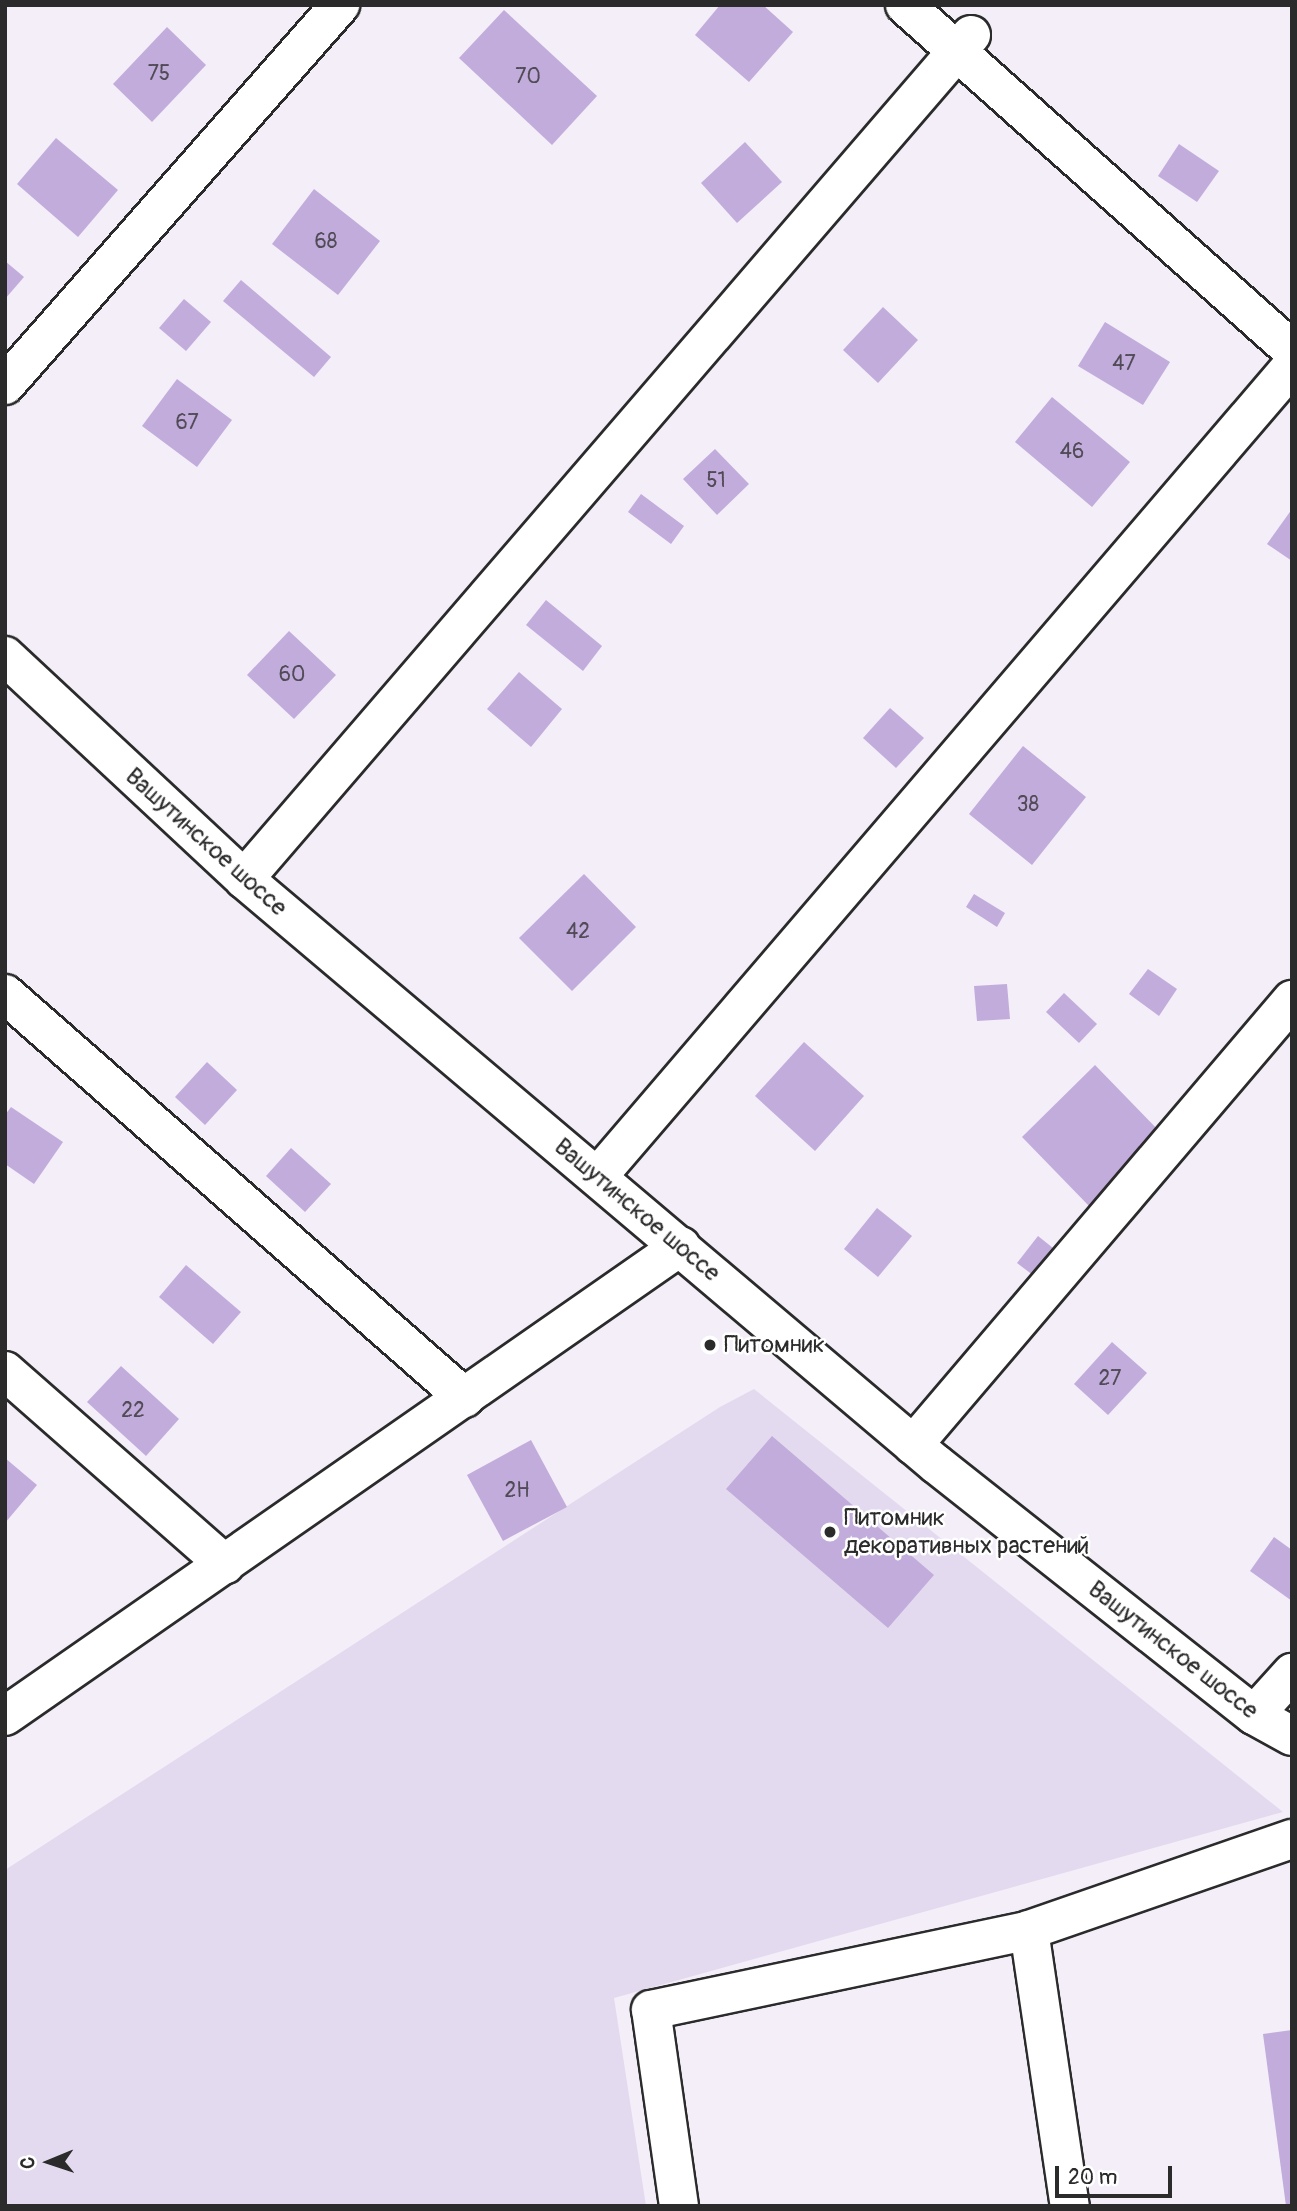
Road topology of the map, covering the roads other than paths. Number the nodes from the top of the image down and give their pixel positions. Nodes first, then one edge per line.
1 (340, 5) edge
2 (905, 5) edge
3 (964, 42) junction
4 (1292, 350) edge
5 (1292, 366) edge
6 (5, 384) edge
7 (5, 656) edge
8 (244, 879) junction
9 (5, 994) edge
10 (1292, 1000) edge
11 (598, 1176) junction
12 (681, 1246) junction
13 (5, 1371) edge
14 (465, 1398) junction
15 (913, 1445) junction
16 (225, 1564) junction
17 (1292, 1673) edge
18 (1254, 1715) junction
19 (5, 1716) edge
20 (1292, 1736) edge
21 (1292, 1839) edge
22 (1029, 1930) junction
23 (679, 2206) edge
24 (1070, 2206) edge

1 - 6 street
2 - 3 street
3 - 4 street
3 - 8 street
5 - 11 street
7 - 8 street, Вашутинское шоссе
8 - 11 street, Вашутинское шоссе
9 - 14 street
10 - 15 street
11 - 12 street, Вашутинское шоссе
12 - 14 street
12 - 15 street, Вашутинское шоссе
13 - 16 street
14 - 16 street
15 - 18 street, Вашутинское шоссе
16 - 19 street
17 - 18 street
18 - 20 street, Вашутинское шоссе
21 - 22 street
22 - 23 street
22 - 24 street

